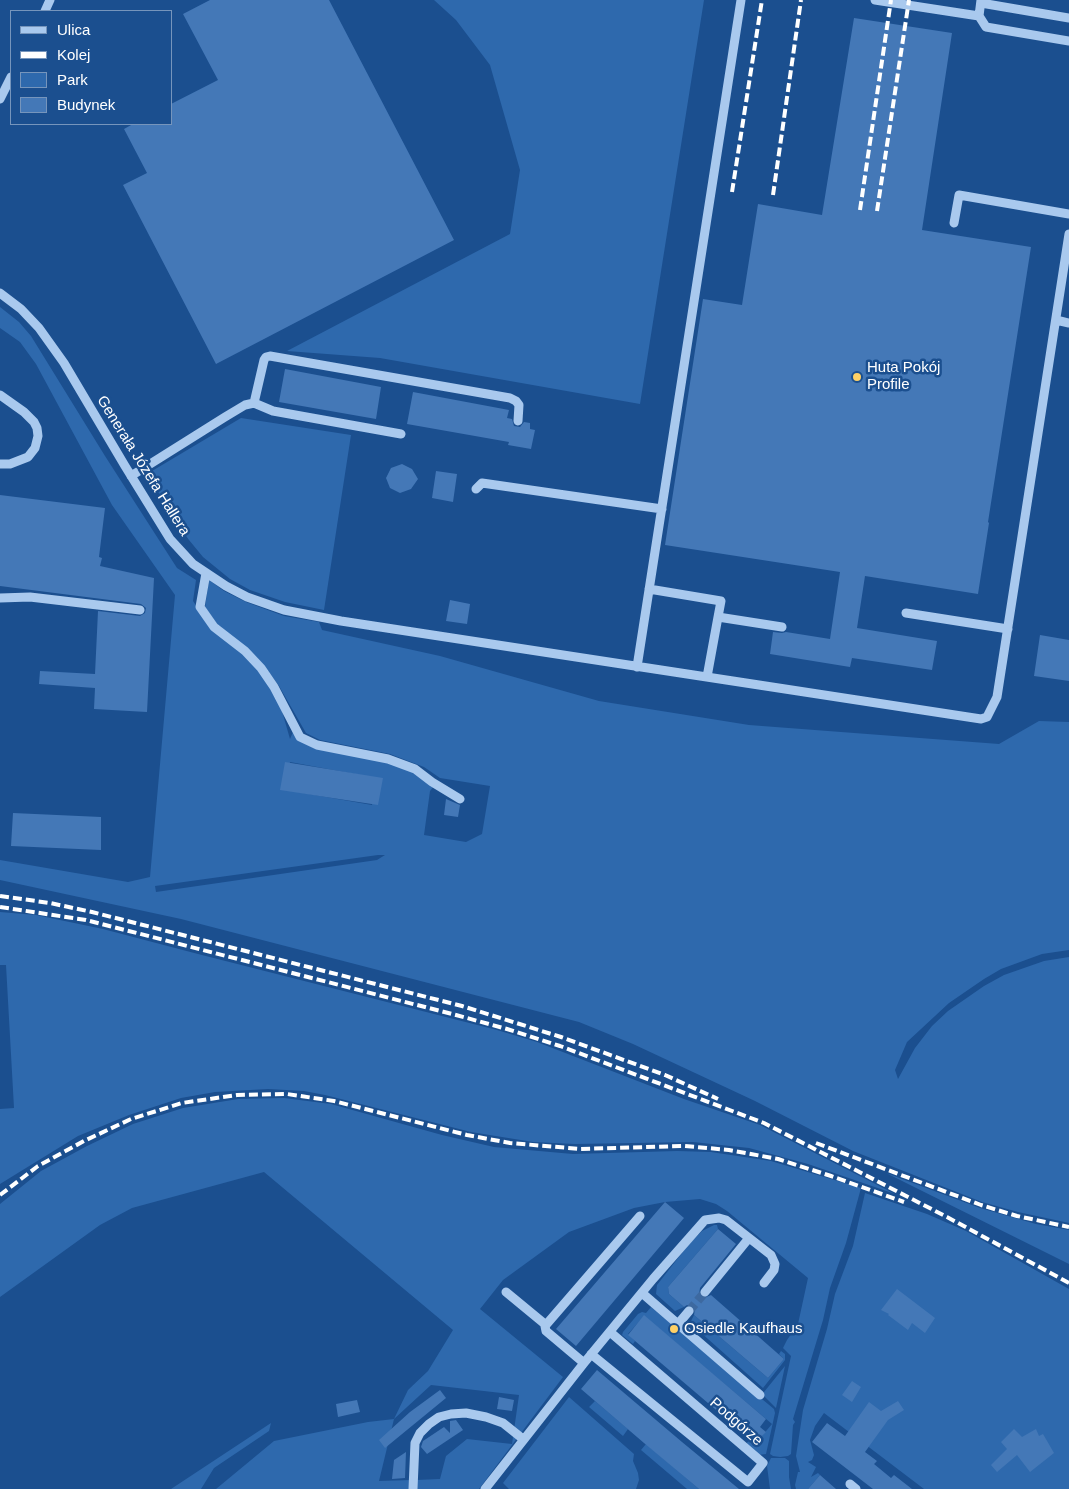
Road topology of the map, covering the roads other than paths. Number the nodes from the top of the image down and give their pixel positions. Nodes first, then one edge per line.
1 (741, 0) edge
2 (875, 0) edge
3 (981, 2) edge
4 (979, 16) junction
5 (1069, 18) edge
6 (1069, 41) edge
7 (10, 79) edge
8 (0, 99) edge
9 (1069, 214) edge
10 (954, 223) dead end
11 (1069, 234) edge
12 (0, 293) edge
13 (1056, 320) junction
14 (1069, 323) edge
15 (0, 395) edge
16 (254, 403) junction
17 (518, 421) dead end
18 (401, 434) dead end
19 (0, 464) edge
20 (131, 476) junction
21 (476, 489) dead end
22 (662, 509) junction
23 (206, 574) junction
24 (649, 589) junction
25 (0, 598) edge
26 (140, 610) dead end
27 (906, 612) dead end
28 (718, 617) junction
29 (782, 627) dead end
30 (1008, 629) junction
31 (637, 667) junction
32 (707, 677) junction
33 (460, 799) dead end
34 (640, 1216) dead end
35 (749, 1238) junction
36 (764, 1283) dead end
37 (506, 1292) dead end
38 (705, 1292) tunnel mouth
39 (642, 1293) junction
40 (689, 1311) tunnel mouth
41 (678, 1324) junction
42 (546, 1325) junction
43 (610, 1332) junction
44 (591, 1354) junction
45 (584, 1363) junction
46 (760, 1395) dead end
47 (523, 1439) junction
48 (413, 1489) edge
49 (485, 1489) edge

1 - 22 street
2 - 4 street
3 - 4 street
3 - 5 street
4 - 6 street
7 - 8 street
9 - 10 street
11 - 13 street
12 - 20 street, Generała Józefa Hallera
13 - 14 street
13 - 30 street
15 - 19 street
16 - 17 street
16 - 18 street
16 - 20 street
20 - 23 street, Generała Józefa Hallera
21 - 22 street
22 - 24 street
23 - 31 street, Generała Józefa Hallera
23 - 33 street
24 - 28 street
24 - 31 street
25 - 26 street
27 - 30 street
28 - 29 street
28 - 32 street
30 - 32 street, Generała Józefa Hallera
31 - 32 street, Generała Józefa Hallera
34 - 42 street
35 - 36 street
35 - 38 street
35 - 39 street
37 - 42 street
39 - 41 street
39 - 43 street
40 - 41 street
41 - 46 street
42 - 45 street
43 - 44 street
43 - 44 street, Podgórze
44 - 45 street
45 - 47 street
47 - 48 street
47 - 49 street

